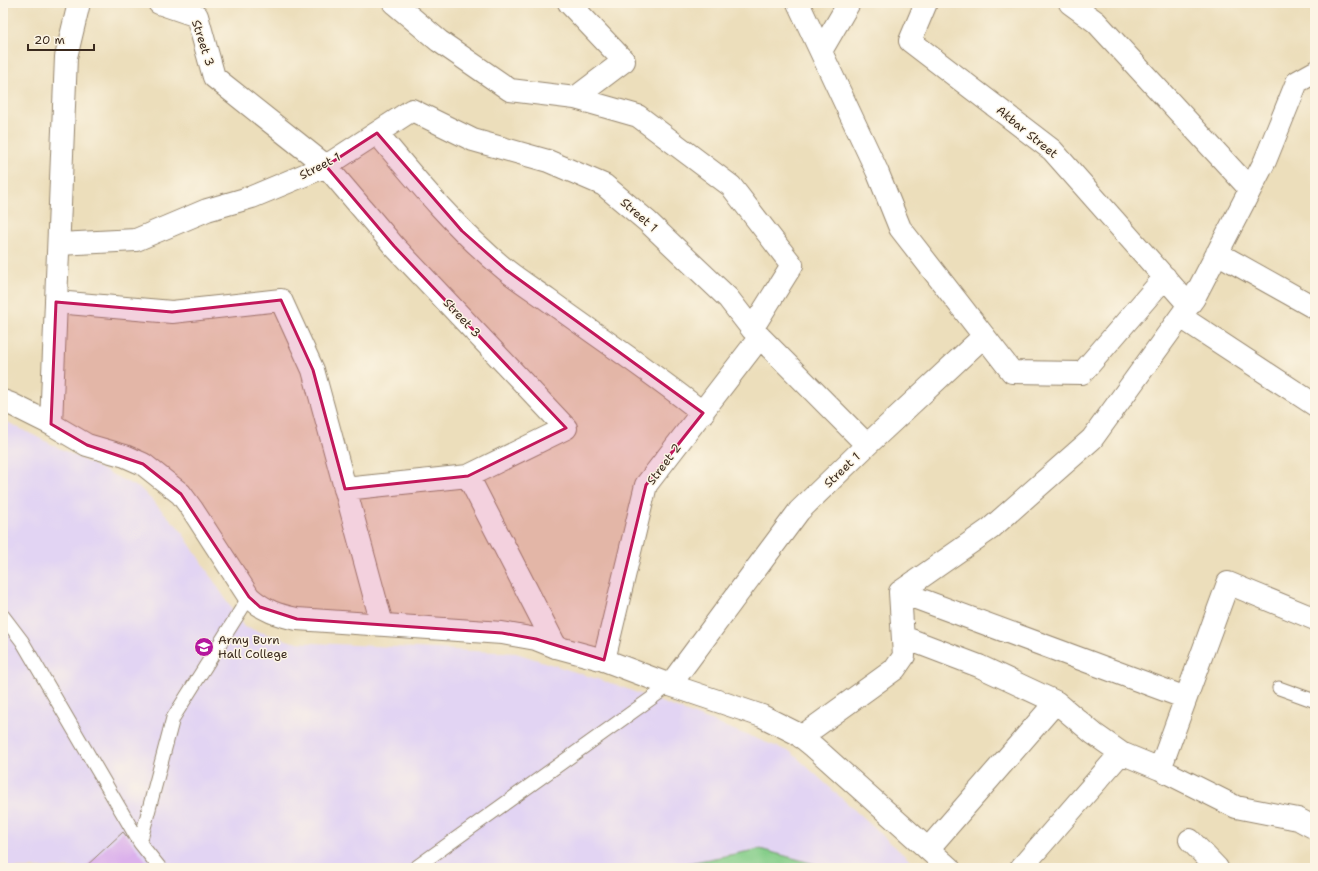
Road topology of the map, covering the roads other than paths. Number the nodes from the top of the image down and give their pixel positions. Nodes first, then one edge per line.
1 (79, 3) edge
2 (159, 3) edge
3 (394, 3) edge
4 (569, 3) edge
5 (798, 3) edge
6 (849, 3) edge
7 (925, 3) edge
8 (1070, 3) edge
9 (821, 51) junction
10 (1315, 72) edge
11 (575, 98) junction
12 (377, 133) junction
13 (326, 166) junction
14 (1250, 189) junction
15 (59, 244) junction
16 (1218, 253) junction
17 (1165, 277) junction
18 (56, 302) junction
19 (1315, 308) edge
20 (1185, 311) junction
21 (756, 333) junction
22 (984, 336) junction
23 (3, 401) edge
24 (1315, 405) edge
25 (703, 413) junction
26 (51, 424) junction
27 (867, 445) junction
28 (468, 476) junction
29 (345, 489) junction
30 (900, 592) junction
31 (249, 597) junction
32 (3, 616) edge
33 (1315, 619) edge
34 (382, 624) junction
35 (903, 637) junction
36 (556, 647) junction
37 (604, 660) junction
38 (670, 686) junction
39 (1279, 688) dead end
40 (1186, 698) junction
41 (1315, 701) edge
42 (1056, 702) junction
43 (801, 737) junction
44 (1121, 753) junction
45 (1160, 769) junction
46 (1315, 828) edge
47 (1190, 840) dead end
48 (140, 843) junction
49 (928, 849) junction
50 (160, 868) edge
51 (415, 868) edge
52 (949, 868) edge
53 (1021, 868) edge
54 (1217, 868) edge

1 - 15 street
2 - 13 street, Street 3
3 - 11 street
4 - 11 street
5 - 9 street
6 - 9 street
7 - 17 street, Akbar Street
8 - 14 street
9 - 22 street
10 - 14 street
11 - 21 street, Street 2
12 - 13 street, Street 1
12 - 21 street, Street 1
12 - 25 street
13 - 15 street, Street 1
13 - 28 street, Street 3
14 - 16 street
15 - 18 street
16 - 19 street
16 - 20 street
17 - 20 street, Akbar Street
17 - 22 street
18 - 26 street
18 - 29 street
20 - 24 street, Akbar Street
20 - 30 street
21 - 25 street, Street 2
21 - 27 street, Street 1
22 - 27 street
23 - 26 street
25 - 37 street, Street 2
26 - 31 street
27 - 38 street, Street 1
28 - 29 street
28 - 36 street
29 - 34 street
30 - 35 street
30 - 40 street
31 - 34 street
31 - 48 lane
32 - 48 lane
33 - 40 street
34 - 36 street
35 - 42 street
35 - 43 street
36 - 37 street
37 - 38 street
38 - 43 street
38 - 51 lane
39 - 41 lane
40 - 45 street
42 - 44 street
42 - 49 street
43 - 49 street
44 - 45 street
44 - 53 street
45 - 46 street
47 - 54 street
48 - 50 lane
49 - 52 street

